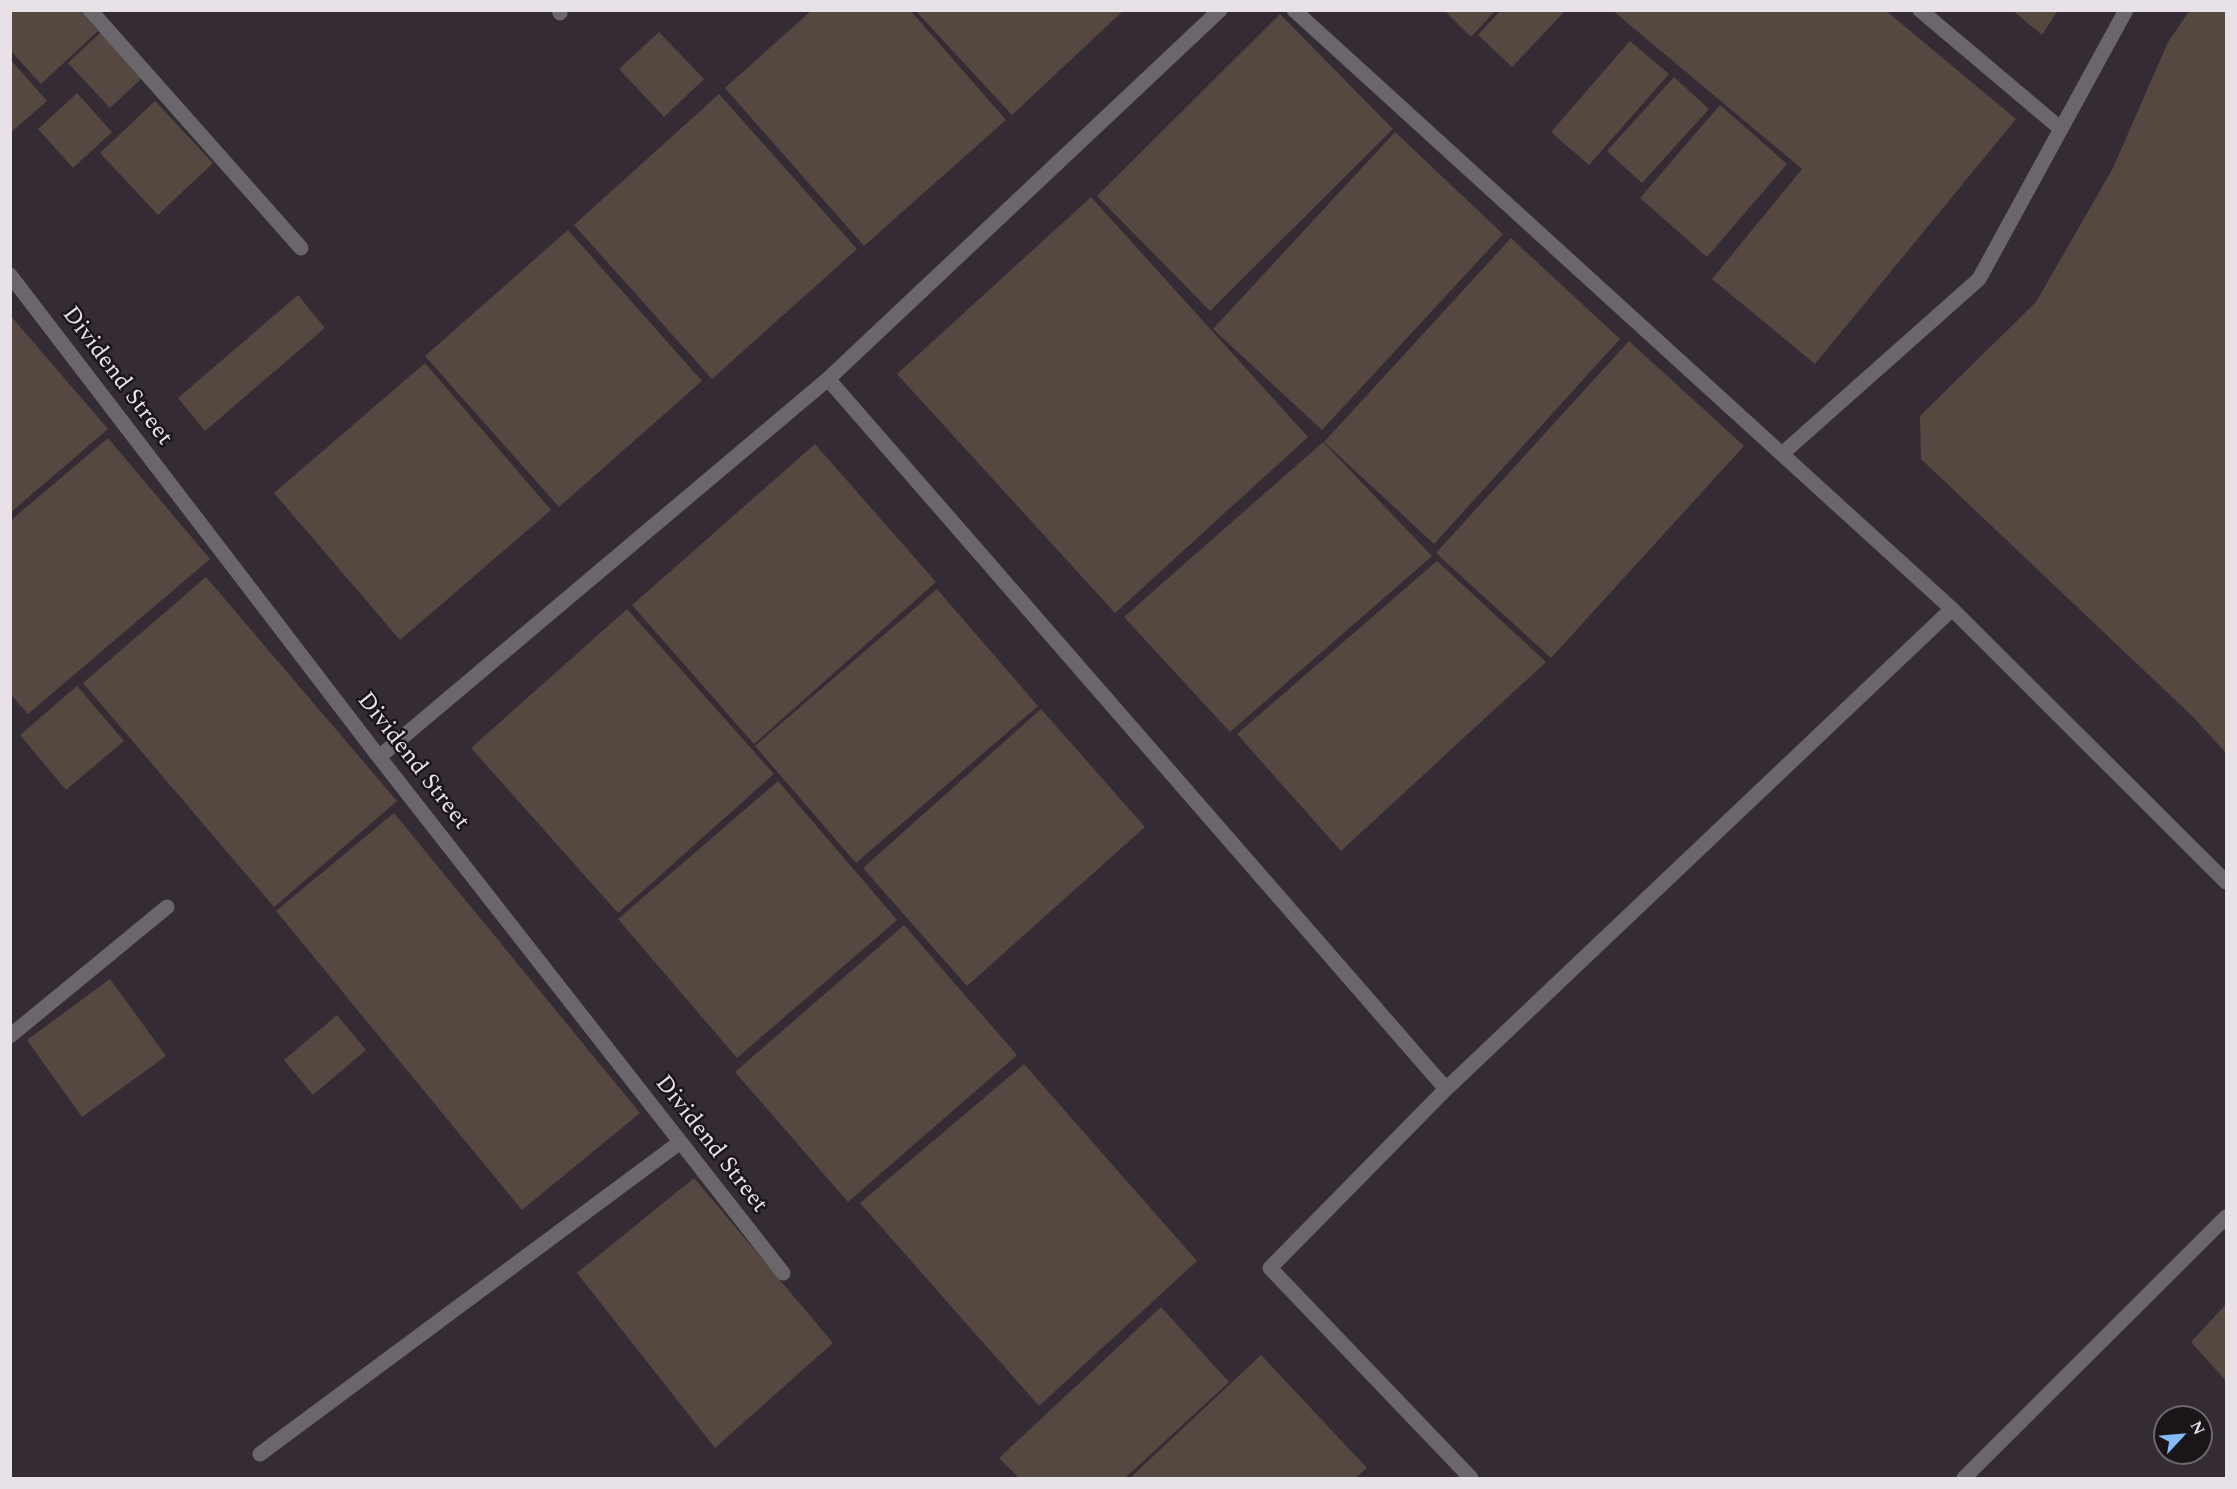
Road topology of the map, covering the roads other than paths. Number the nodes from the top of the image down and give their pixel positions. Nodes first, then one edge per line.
1 (90, 10) edge
2 (1220, 10) edge
3 (1294, 10) edge
4 (1920, 10) edge
5 (2126, 10) edge
6 (2061, 129) junction
7 (300, 248) dead end
8 (10, 275) edge
9 (828, 379) junction
10 (1783, 453) junction
11 (1952, 609) junction
12 (379, 757) junction
13 (2226, 882) edge
14 (167, 907) dead end
15 (10, 1036) edge
16 (1446, 1089) junction
17 (679, 1143) junction
18 (2226, 1217) edge
19 (783, 1273) dead end
20 (260, 1454) dead end
21 (1471, 1479) edge
22 (1964, 1479) edge

1 - 7 street
2 - 9 street
3 - 10 street
4 - 6 street
5 - 6 street
6 - 10 street
8 - 12 street, Dividend Street
9 - 12 street
9 - 16 street
10 - 11 street
11 - 13 street
11 - 16 street
12 - 17 street, Dividend Street
14 - 15 street
16 - 21 street
17 - 19 street, Dividend Street
17 - 20 street
18 - 22 street

